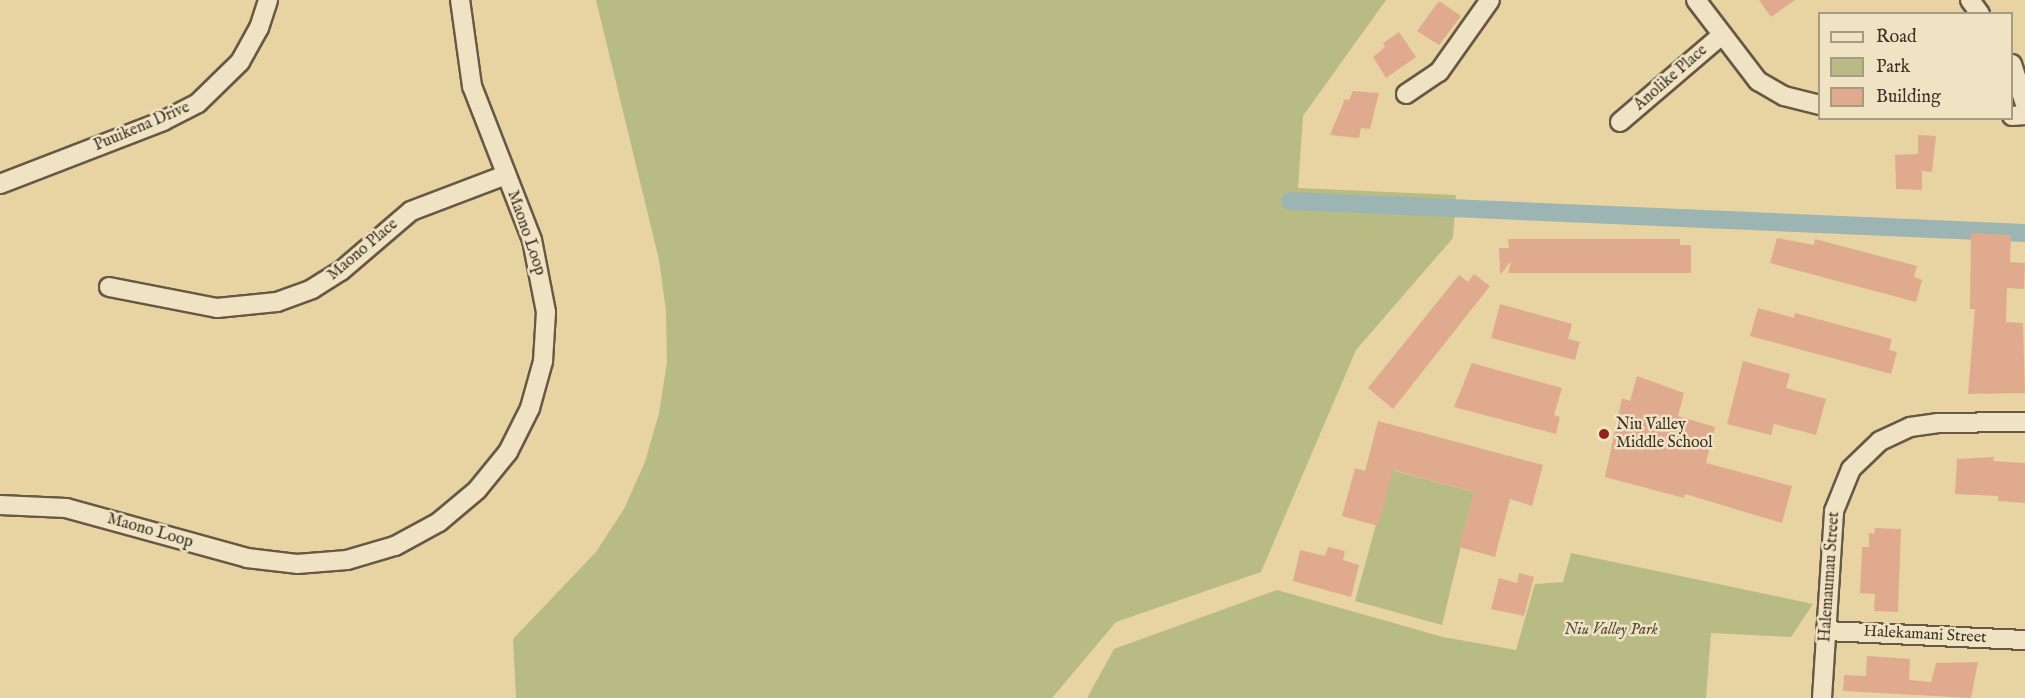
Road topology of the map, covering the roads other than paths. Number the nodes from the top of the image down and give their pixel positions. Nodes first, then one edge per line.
1 (268, 0) edge
2 (460, 0) edge
3 (1490, 0) edge
4 (1696, 0) edge
5 (1722, 35) junction
6 (2013, 67) edge
7 (1406, 94) dead end
8 (1818, 104) edge
9 (2025, 104) edge
10 (1620, 122) dead end
11 (506, 175) junction
12 (0, 184) edge
13 (109, 286) dead end
14 (2025, 422) edge
15 (0, 505) edge
16 (1826, 631) junction
17 (2025, 640) edge
18 (1822, 698) edge

1 - 12 street, Puuikena Drive
2 - 11 street, Maono Loop
3 - 7 street
4 - 5 street
5 - 8 street
5 - 10 street, Anolike Place
6 - 9 street
11 - 13 street, Maono Place
11 - 15 street, Maono Loop
14 - 16 street, Halemaumau Street
16 - 17 street, Halekamani Street
16 - 18 street, Halemaumau Street

